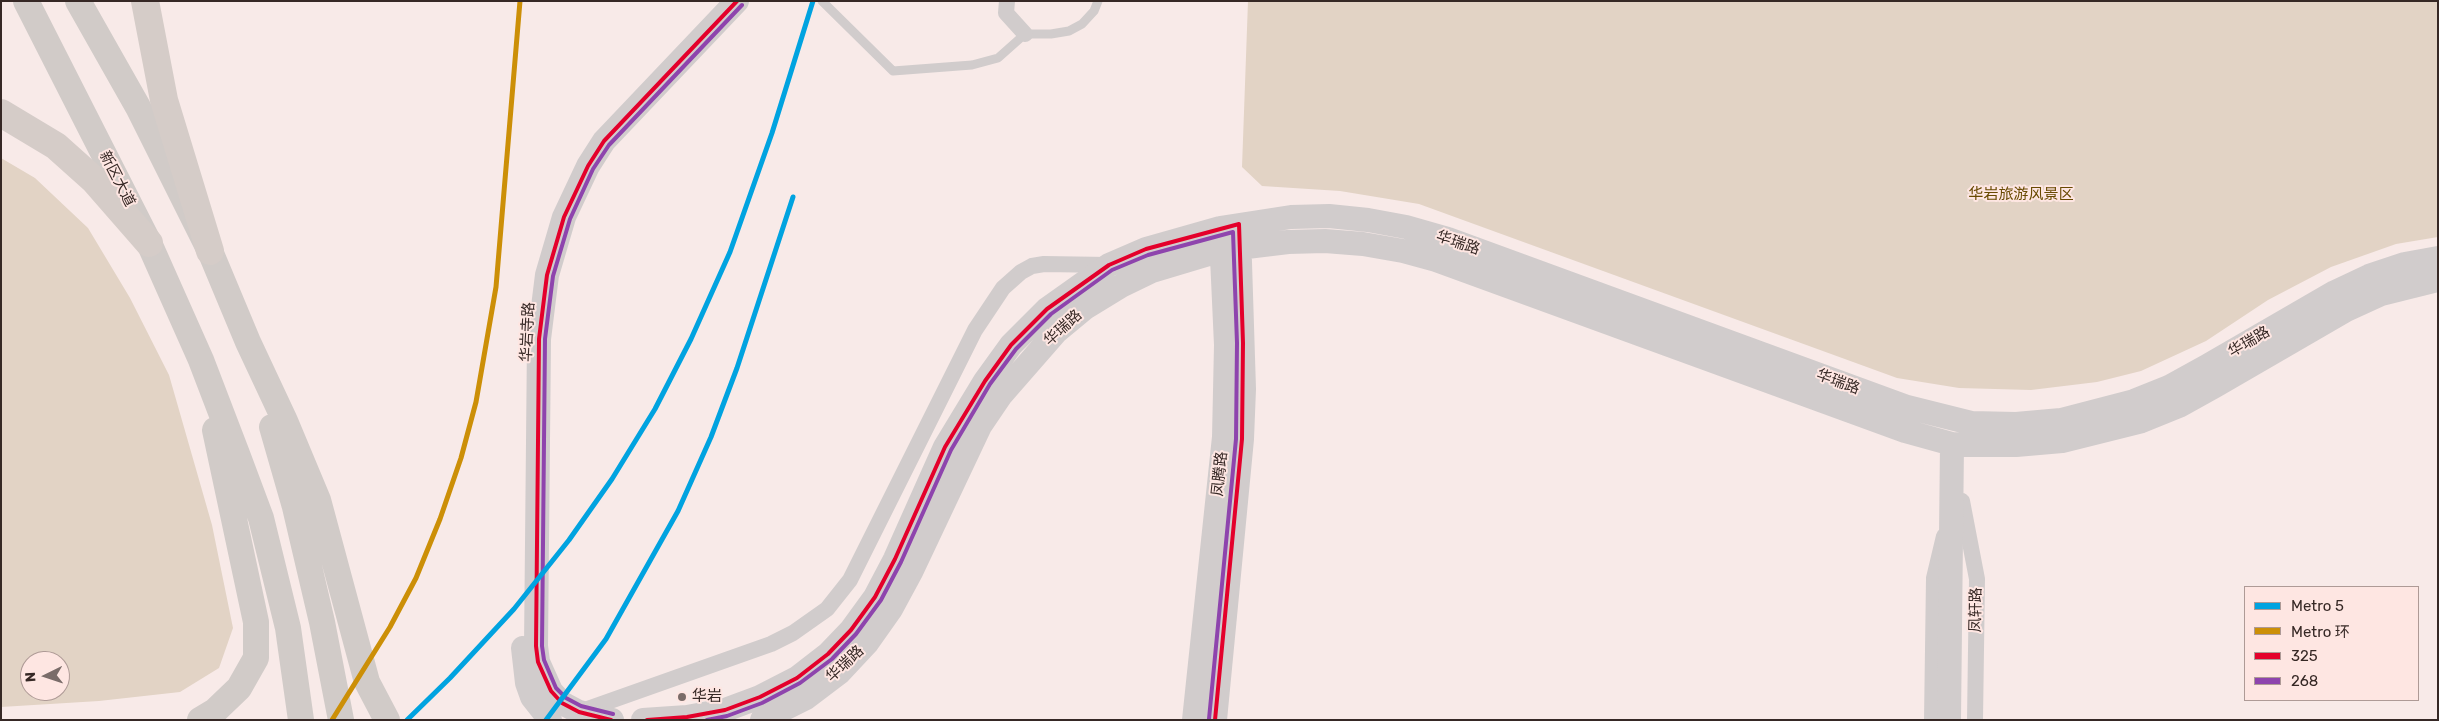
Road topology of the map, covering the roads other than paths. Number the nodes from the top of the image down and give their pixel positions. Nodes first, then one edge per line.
1 (26, 1) edge
2 (78, 1) edge
3 (145, 1) edge
4 (719, 1) edge
5 (737, 1) edge
6 (822, 1) edge
7 (1007, 1) edge
8 (1098, 1) edge
9 (1025, 34) junction
10 (1, 113) edge
11 (1230, 237) junction
12 (149, 243) junction
13 (210, 251) junction
14 (2438, 258) edge
15 (1109, 265) junction
16 (2438, 280) edge
17 (201, 360) junction
18 (1958, 445) junction
19 (306, 503) junction
20 (1957, 503) junction
21 (1956, 578) junction
22 (579, 712) junction
23 (200, 720) edge
24 (301, 720) edge
25 (341, 720) edge
26 (387, 720) edge
27 (550, 720) edge
28 (612, 720) edge
29 (643, 720) edge
30 (762, 720) edge
31 (1194, 720) edge
32 (1215, 720) edge
33 (1932, 720) edge
34 (1949, 720) edge
35 (1960, 720) edge
36 (1975, 720) edge

1 - 12 main road, 新区大道
2 - 13 main road
3 - 13 highway
4 - 27 street, 华岩寺路
5 - 22 street, 华岩寺路
6 - 9 lane
7 - 9 street
8 - 9 lane
10 - 12 highway
11 - 14 street, 华瑞路
11 - 15 street, 华瑞路
11 - 18 street, 华瑞路
11 - 30 street, 华瑞路
11 - 31 street, 凤腾路
11 - 32 street, 凤腾路
12 - 17 main road, 新区大道
13 - 19 main road
15 - 22 street
15 - 29 street, 华瑞路
16 - 18 street, 华瑞路
17 - 23 main road
17 - 24 main road
18 - 20 street, 凤轩路
19 - 25 main road
19 - 26 main road
20 - 21 street, 凤轩路
20 - 33 street, 凤轩路
20 - 36 street, 凤轩路
21 - 34 street, 凤轩路
21 - 35 street, 凤轩路
22 - 28 street

